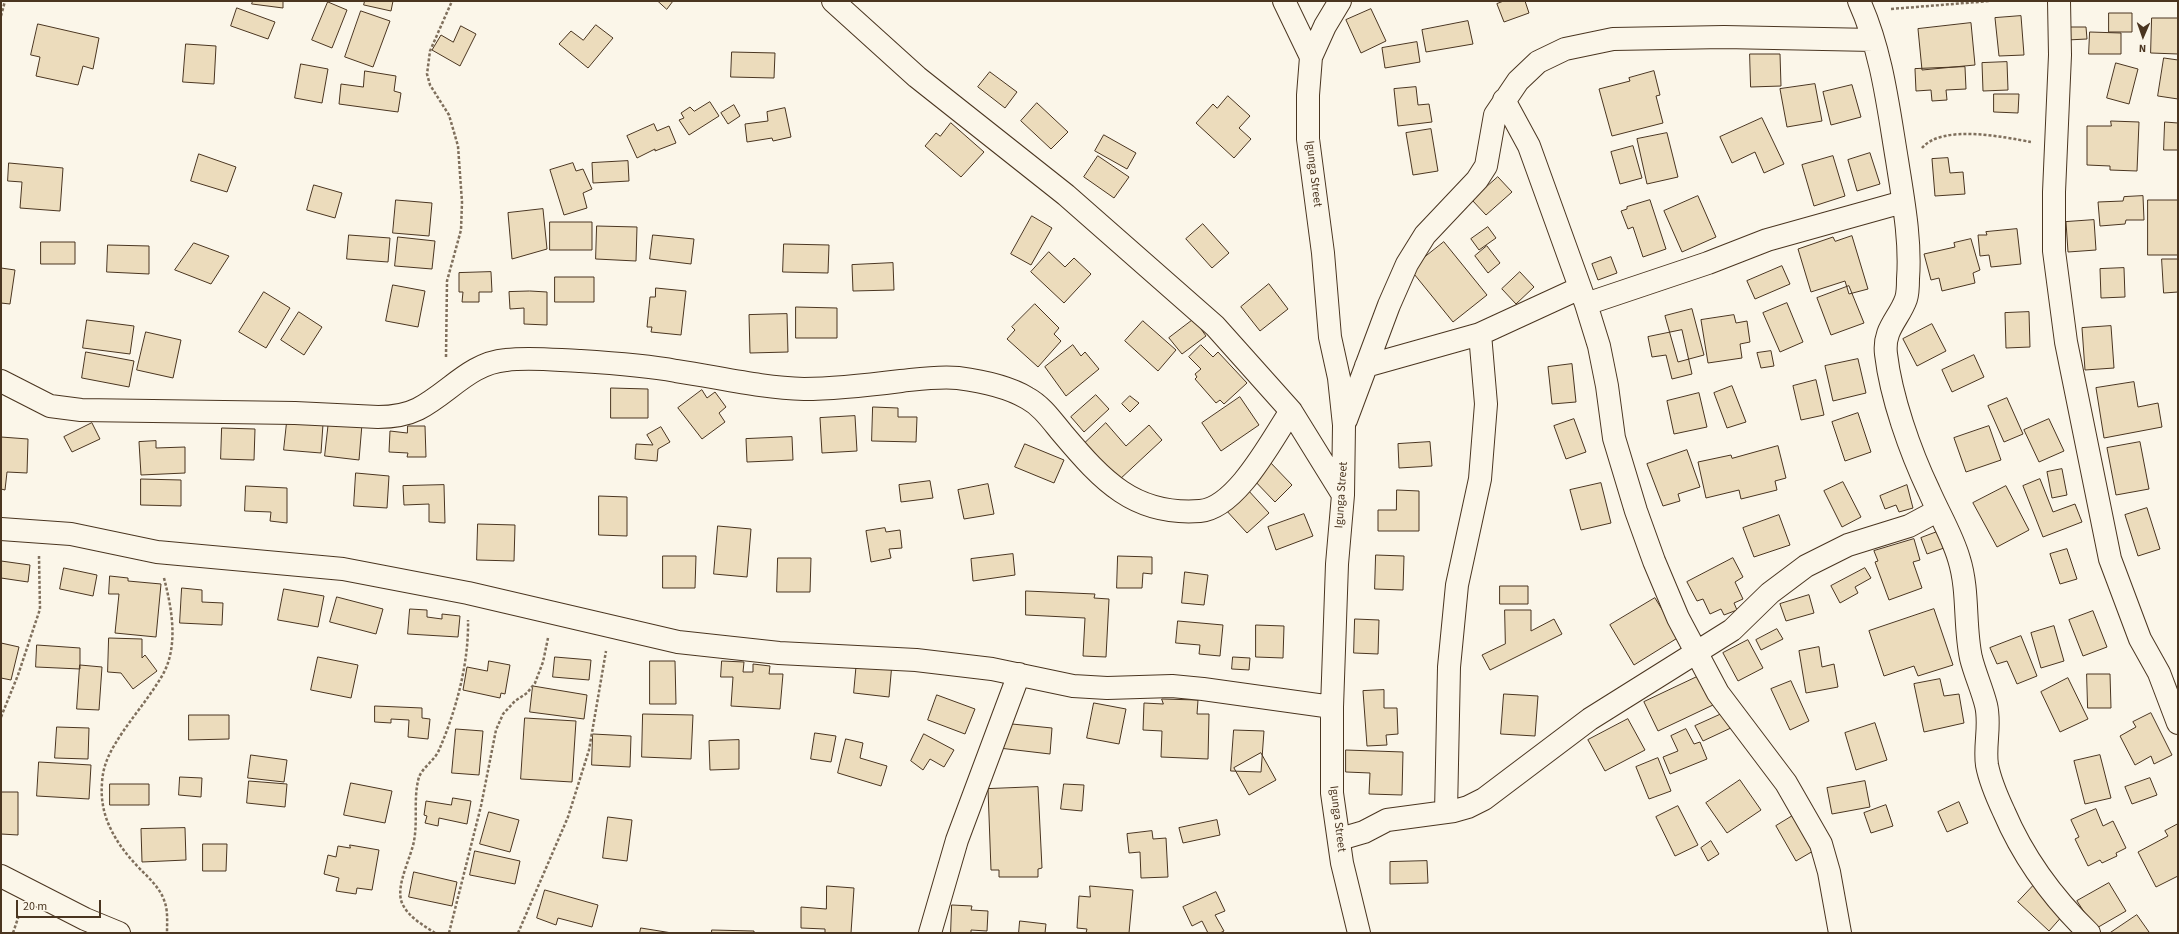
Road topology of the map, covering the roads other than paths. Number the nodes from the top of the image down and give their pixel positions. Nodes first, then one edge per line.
1 (833, 1) edge
2 (1284, 1) edge
3 (1340, 1) edge
4 (2059, 1) edge
5 (1862, 6) edge
6 (1874, 40) junction
7 (1311, 58) junction
8 (1504, 100) junction
9 (1903, 202) junction
10 (1583, 296) junction
11 (1480, 334) junction
12 (1366, 366) junction
13 (1, 381) edge
14 (1291, 411) junction
15 (1344, 425) junction
16 (1343, 495) junction
17 (1937, 510) junction
18 (1, 529) edge
19 (1696, 654) junction
20 (1019, 674) junction
21 (2169, 675) edge
22 (1332, 707) junction
23 (2178, 723) edge
24 (1446, 812) junction
25 (1340, 839) junction
26 (1, 876) edge
27 (119, 933) edge
28 (930, 933) edge
29 (1359, 933) edge
30 (1840, 933) edge
31 (2089, 933) edge

1 - 14 street
2 - 7 street, Igunga Street
3 - 7 street, Igunga Street
4 - 21 street
5 - 6 street
6 - 8 street
6 - 9 street
7 - 15 street, Igunga Street
8 - 10 street
8 - 12 street
9 - 10 street
9 - 17 street
10 - 11 street
10 - 19 street
11 - 12 street
11 - 24 street
12 - 15 street
13 - 14 street
14 - 16 street
15 - 16 street, Igunga Street
16 - 22 street, Igunga Street
17 - 19 street
17 - 31 street
18 - 20 street
19 - 24 street
19 - 30 street
20 - 22 street
20 - 28 street
21 - 23 street
22 - 25 street, Igunga Street
24 - 25 street
25 - 29 street, Igunga Street
26 - 27 street

